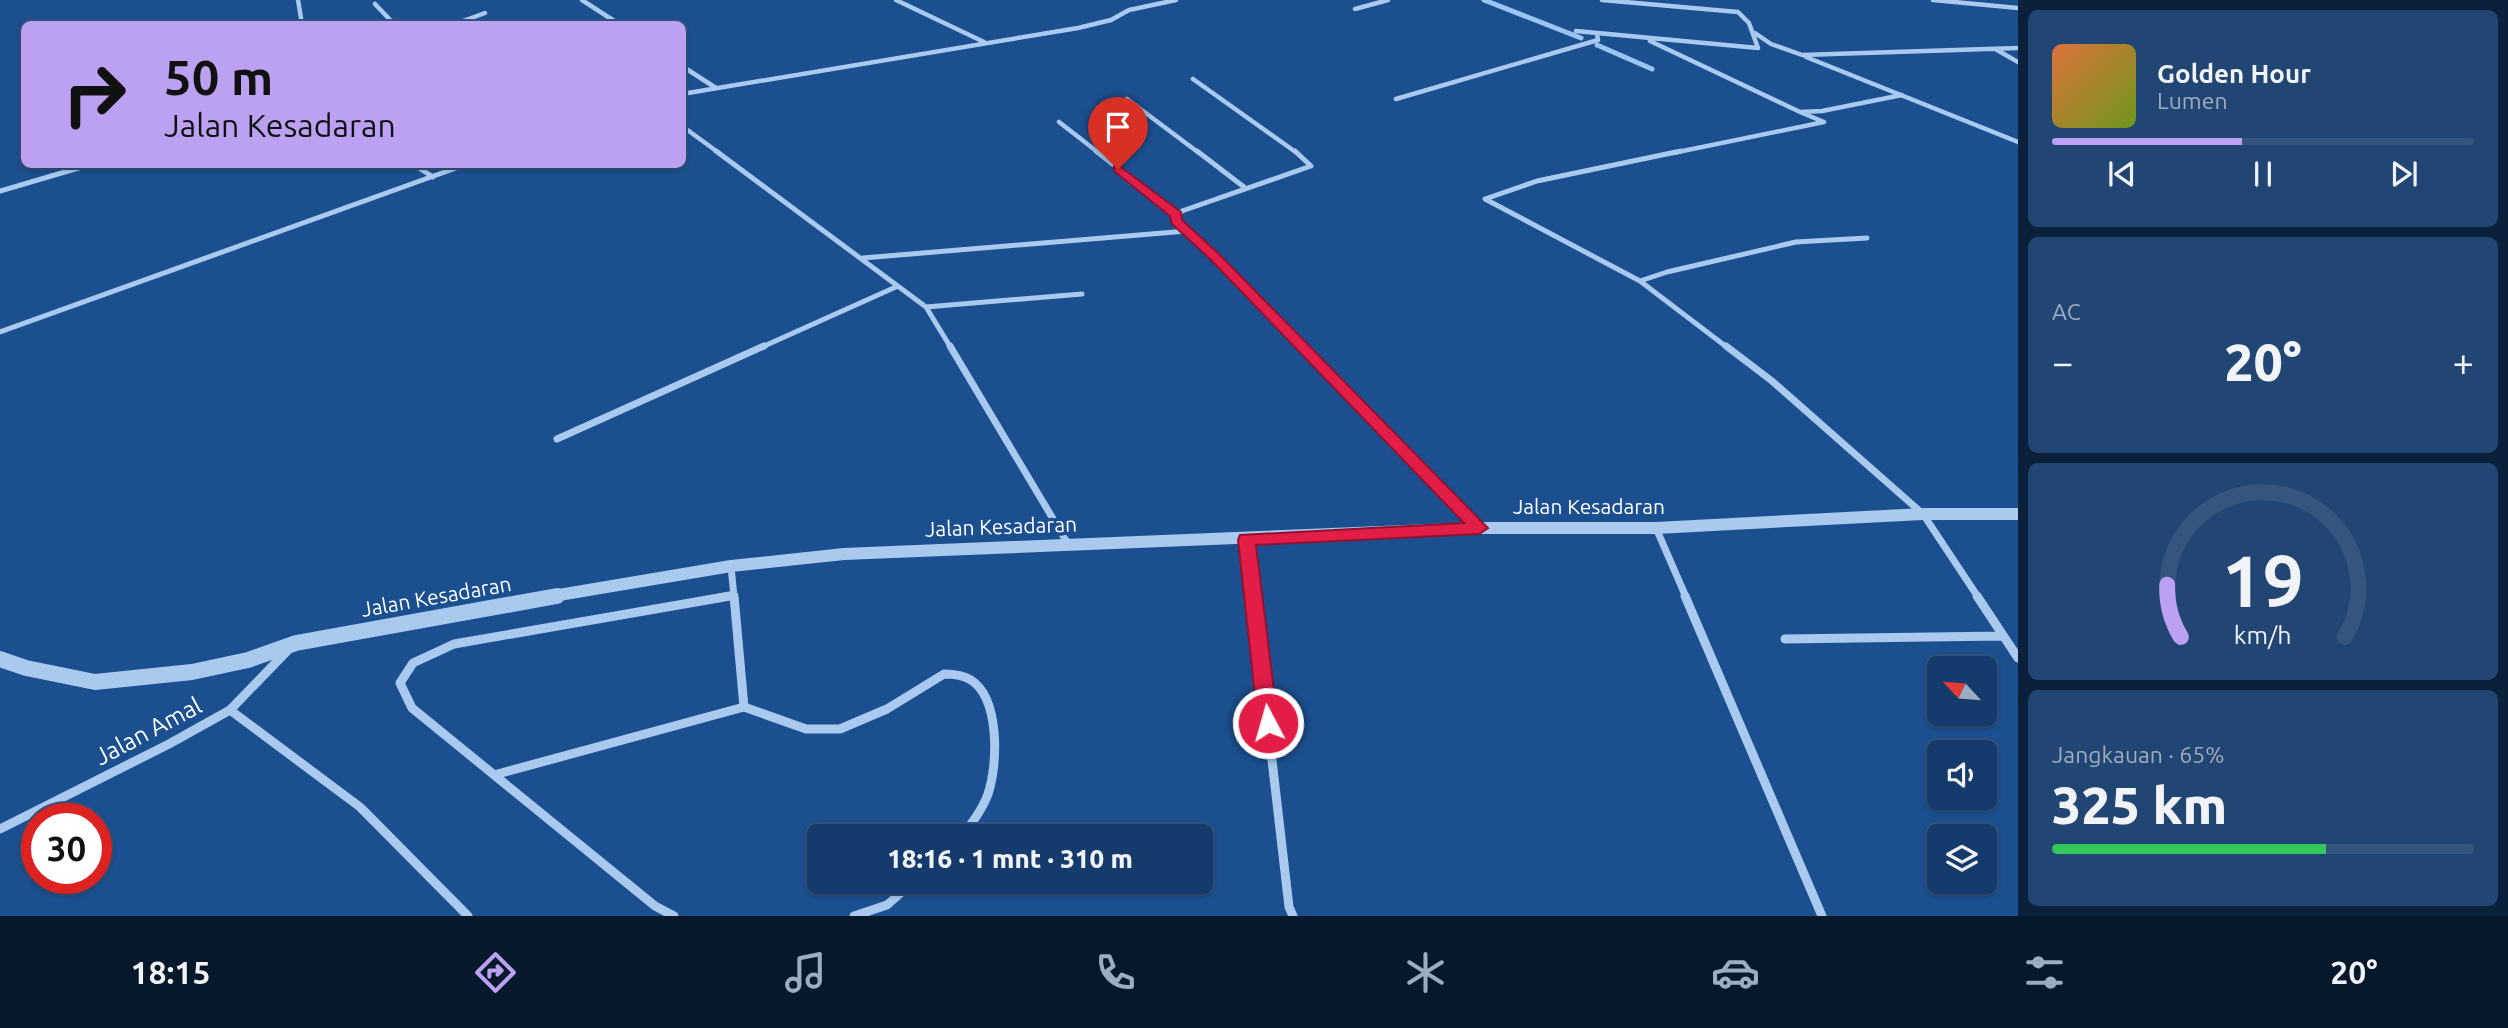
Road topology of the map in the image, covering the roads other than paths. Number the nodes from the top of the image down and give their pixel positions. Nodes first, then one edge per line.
1 (298, 0) edge
2 (582, 0) edge
3 (896, 0) edge
4 (1176, 0) edge
5 (1388, 0) edge
6 (1602, 0) edge
7 (1933, 0) edge
8 (375, 4) dead end
9 (2018, 8) edge
10 (1355, 9) dead end
11 (485, 13) dead end
12 (302, 21) edge
13 (391, 21) edge
14 (462, 21) edge
15 (614, 21) edge
16 (1576, 32) dead end
17 (1754, 33) junction
18 (1597, 34) junction
19 (1645, 38) junction
20 (985, 42) junction
21 (2018, 48) edge
22 (1995, 49) junction
23 (1802, 55) junction
24 (2018, 62) edge
25 (686, 69) edge
26 (1193, 79) dead end
27 (716, 88) junction
28 (686, 93) edge
29 (1902, 95) junction
30 (1127, 99) dead end
31 (1396, 99) dead end
32 (1800, 112) junction
33 (1059, 122) dead end
34 (686, 130) edge
35 (2018, 142) edge
36 (78, 168) edge
37 (419, 168) edge
38 (457, 168) edge
39 (433, 177) junction
40 (1244, 187) junction
41 (0, 191) edge
42 (1176, 215) junction
43 (1186, 231) junction
44 (1867, 238) dead end
45 (862, 258) junction
46 (1640, 281) junction
47 (898, 286) junction
48 (1082, 294) dead end
49 (926, 307) junction
50 (0, 332) edge
51 (557, 439) dead end
52 (1923, 514) junction
53 (2018, 514) edge
54 (1479, 528) junction
55 (1656, 528) junction
56 (1247, 540) junction
57 (1068, 544) junction
58 (731, 566) junction
59 (734, 595) junction
60 (2003, 636) junction
61 (1785, 639) dead end
62 (296, 643) junction
63 (2018, 657) edge
64 (0, 659) edge
65 (744, 707) junction
66 (230, 710) junction
67 (494, 775) junction
68 (970, 824) edge
69 (0, 829) edge
70 (899, 894) edge
71 (468, 916) edge
72 (674, 916) edge
73 (854, 916) edge
74 (1293, 916) edge
75 (1822, 916) edge

1 - 12 street
2 - 15 street
3 - 20 street
4 - 20 street
5 - 10 street
6 - 17 street
7 - 9 street
8 - 13 street
11 - 14 street
16 - 18 street
17 - 19 street
17 - 23 street
18 - 19 street
18 - 31 street
19 - 32 street
20 - 27 street
21 - 22 street
22 - 23 street
22 - 24 street
23 - 29 street
25 - 27 street
26 - 40 street
27 - 28 street
29 - 32 street
29 - 35 street
30 - 40 street
32 - 46 street
33 - 42 street
34 - 45 street
36 - 41 street
37 - 39 street
38 - 39 street
39 - 50 street
40 - 42 street
42 - 43 street
43 - 45 street
43 - 54 street
44 - 46 street
45 - 47 street
46 - 52 street
47 - 49 street
47 - 51 street
48 - 49 street
49 - 57 street
52 - 53 street, Jalan Kesadaran
52 - 55 street, Jalan Kesadaran
52 - 60 street
54 - 55 street, Jalan Kesadaran
54 - 56 street, Jalan Kesadaran
55 - 75 street
56 - 57 street, Jalan Kesadaran
56 - 74 street
57 - 58 street, Jalan Kesadaran
58 - 59 street
58 - 62 street, Jalan Kesadaran
59 - 65 street
59 - 67 street
60 - 61 street
60 - 63 street
62 - 64 street, Jalan Kesadaran
62 - 66 street, Jalan Amal
65 - 67 street
65 - 68 street
66 - 69 street, Jalan Amal
66 - 71 street
67 - 72 street
70 - 73 street

